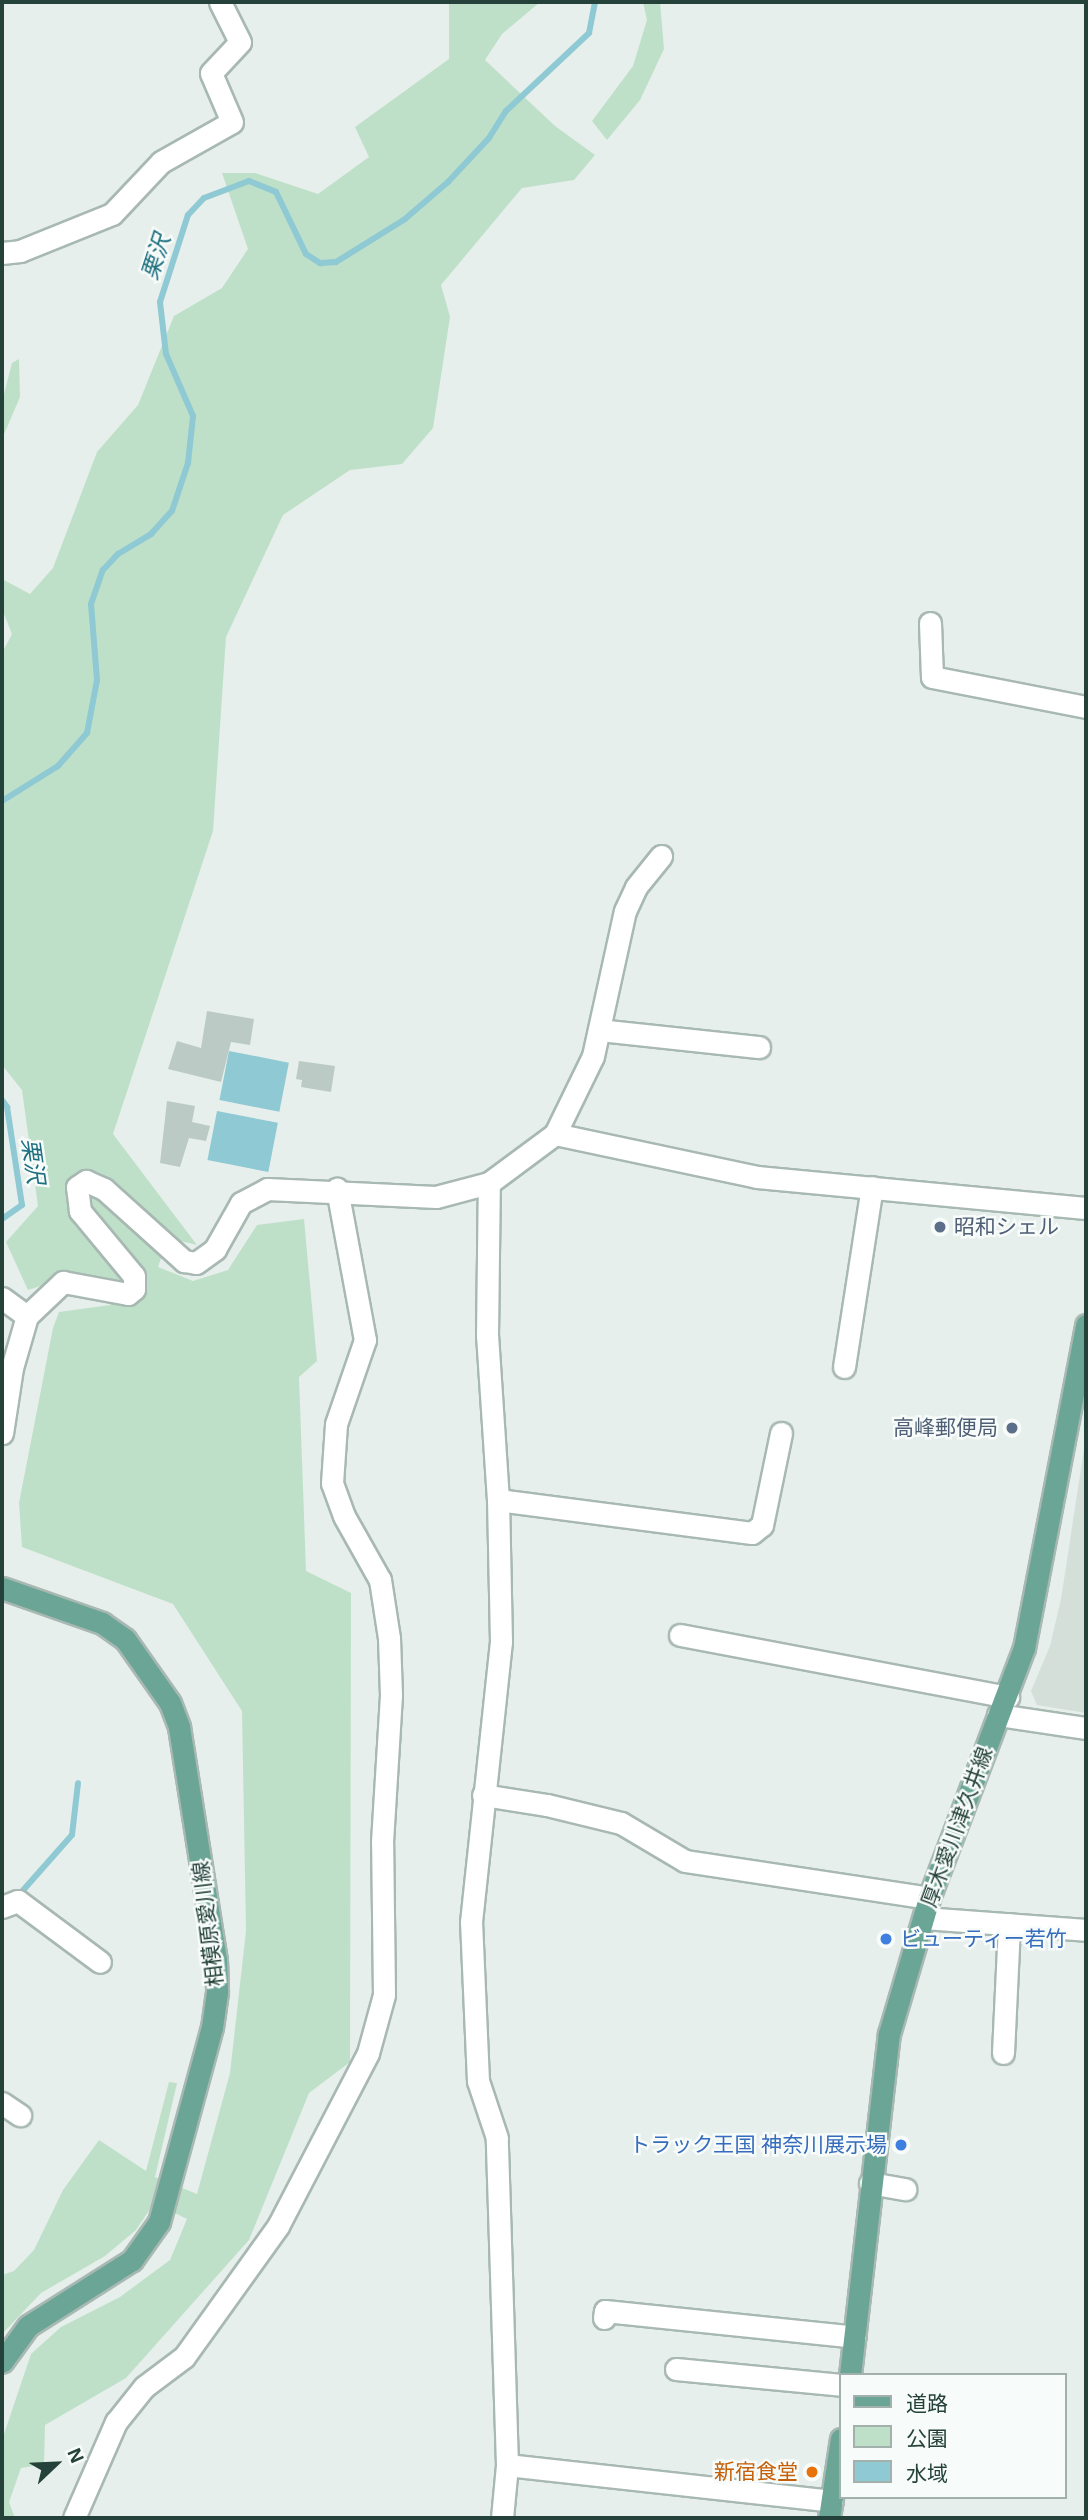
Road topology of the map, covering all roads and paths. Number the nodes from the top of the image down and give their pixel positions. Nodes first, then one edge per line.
1 (220, 2) edge
2 (2, 253) edge
3 (930, 623) dead end
4 (1086, 707) edge
5 (661, 856) dead end
6 (599, 1030) junction
7 (759, 1047) dead end
8 (555, 1134) junction
9 (489, 1184) junction
10 (872, 1187) junction
11 (337, 1189) junction
12 (1086, 1208) edge
13 (2, 1298) edge
14 (27, 1316) junction
15 (1086, 1325) edge
16 (844, 1367) dead end
17 (2, 1433) edge
18 (781, 1433) dead end
19 (498, 1500) junction
20 (2, 1588) edge
21 (680, 1636) dead end
22 (1003, 1706) junction
23 (1086, 1728) edge
24 (483, 1795) junction
25 (2, 1907) edge
26 (927, 1908) junction
27 (1009, 1924) junction
28 (1086, 1930) edge
29 (100, 1962) dead end
30 (1003, 2053) dead end
31 (2, 2103) edge
32 (20, 2115) dead end
33 (870, 2183) junction
34 (905, 2189) dead end
35 (604, 2318) dead end
36 (855, 2337) junction
37 (2, 2362) edge
38 (687, 2365) dead end
39 (850, 2373) edge
40 (839, 2385) edge
41 (839, 2453) edge
42 (507, 2465) junction
43 (831, 2510) edge
44 (74, 2518) edge
45 (502, 2518) edge

1 - 2 street
3 - 4 street
5 - 6 street
6 - 7 street
6 - 8 street
8 - 9 street
8 - 10 street
9 - 11 street
9 - 19 street
10 - 12 street
10 - 16 street
11 - 14 street
11 - 44 street
13 - 14 street
14 - 17 street
15 - 22 main road, 厚木愛川津久井線
18 - 19 street
19 - 24 street
20 - 37 main road, 相模原愛川線
21 - 22 street
22 - 23 street
22 - 26 main road, 厚木愛川津久井線
24 - 26 street
24 - 42 street
25 - 29 street
26 - 27 street
26 - 33 main road, 厚木愛川津久井線
27 - 28 street
27 - 30 street
31 - 32 street
33 - 34 street
33 - 36 main road, 厚木愛川津久井線
35 - 36 street
36 - 39 main road, 厚木愛川津久井線
38 - 40 street
41 - 43 main road
42 - 43 street
42 - 45 street

